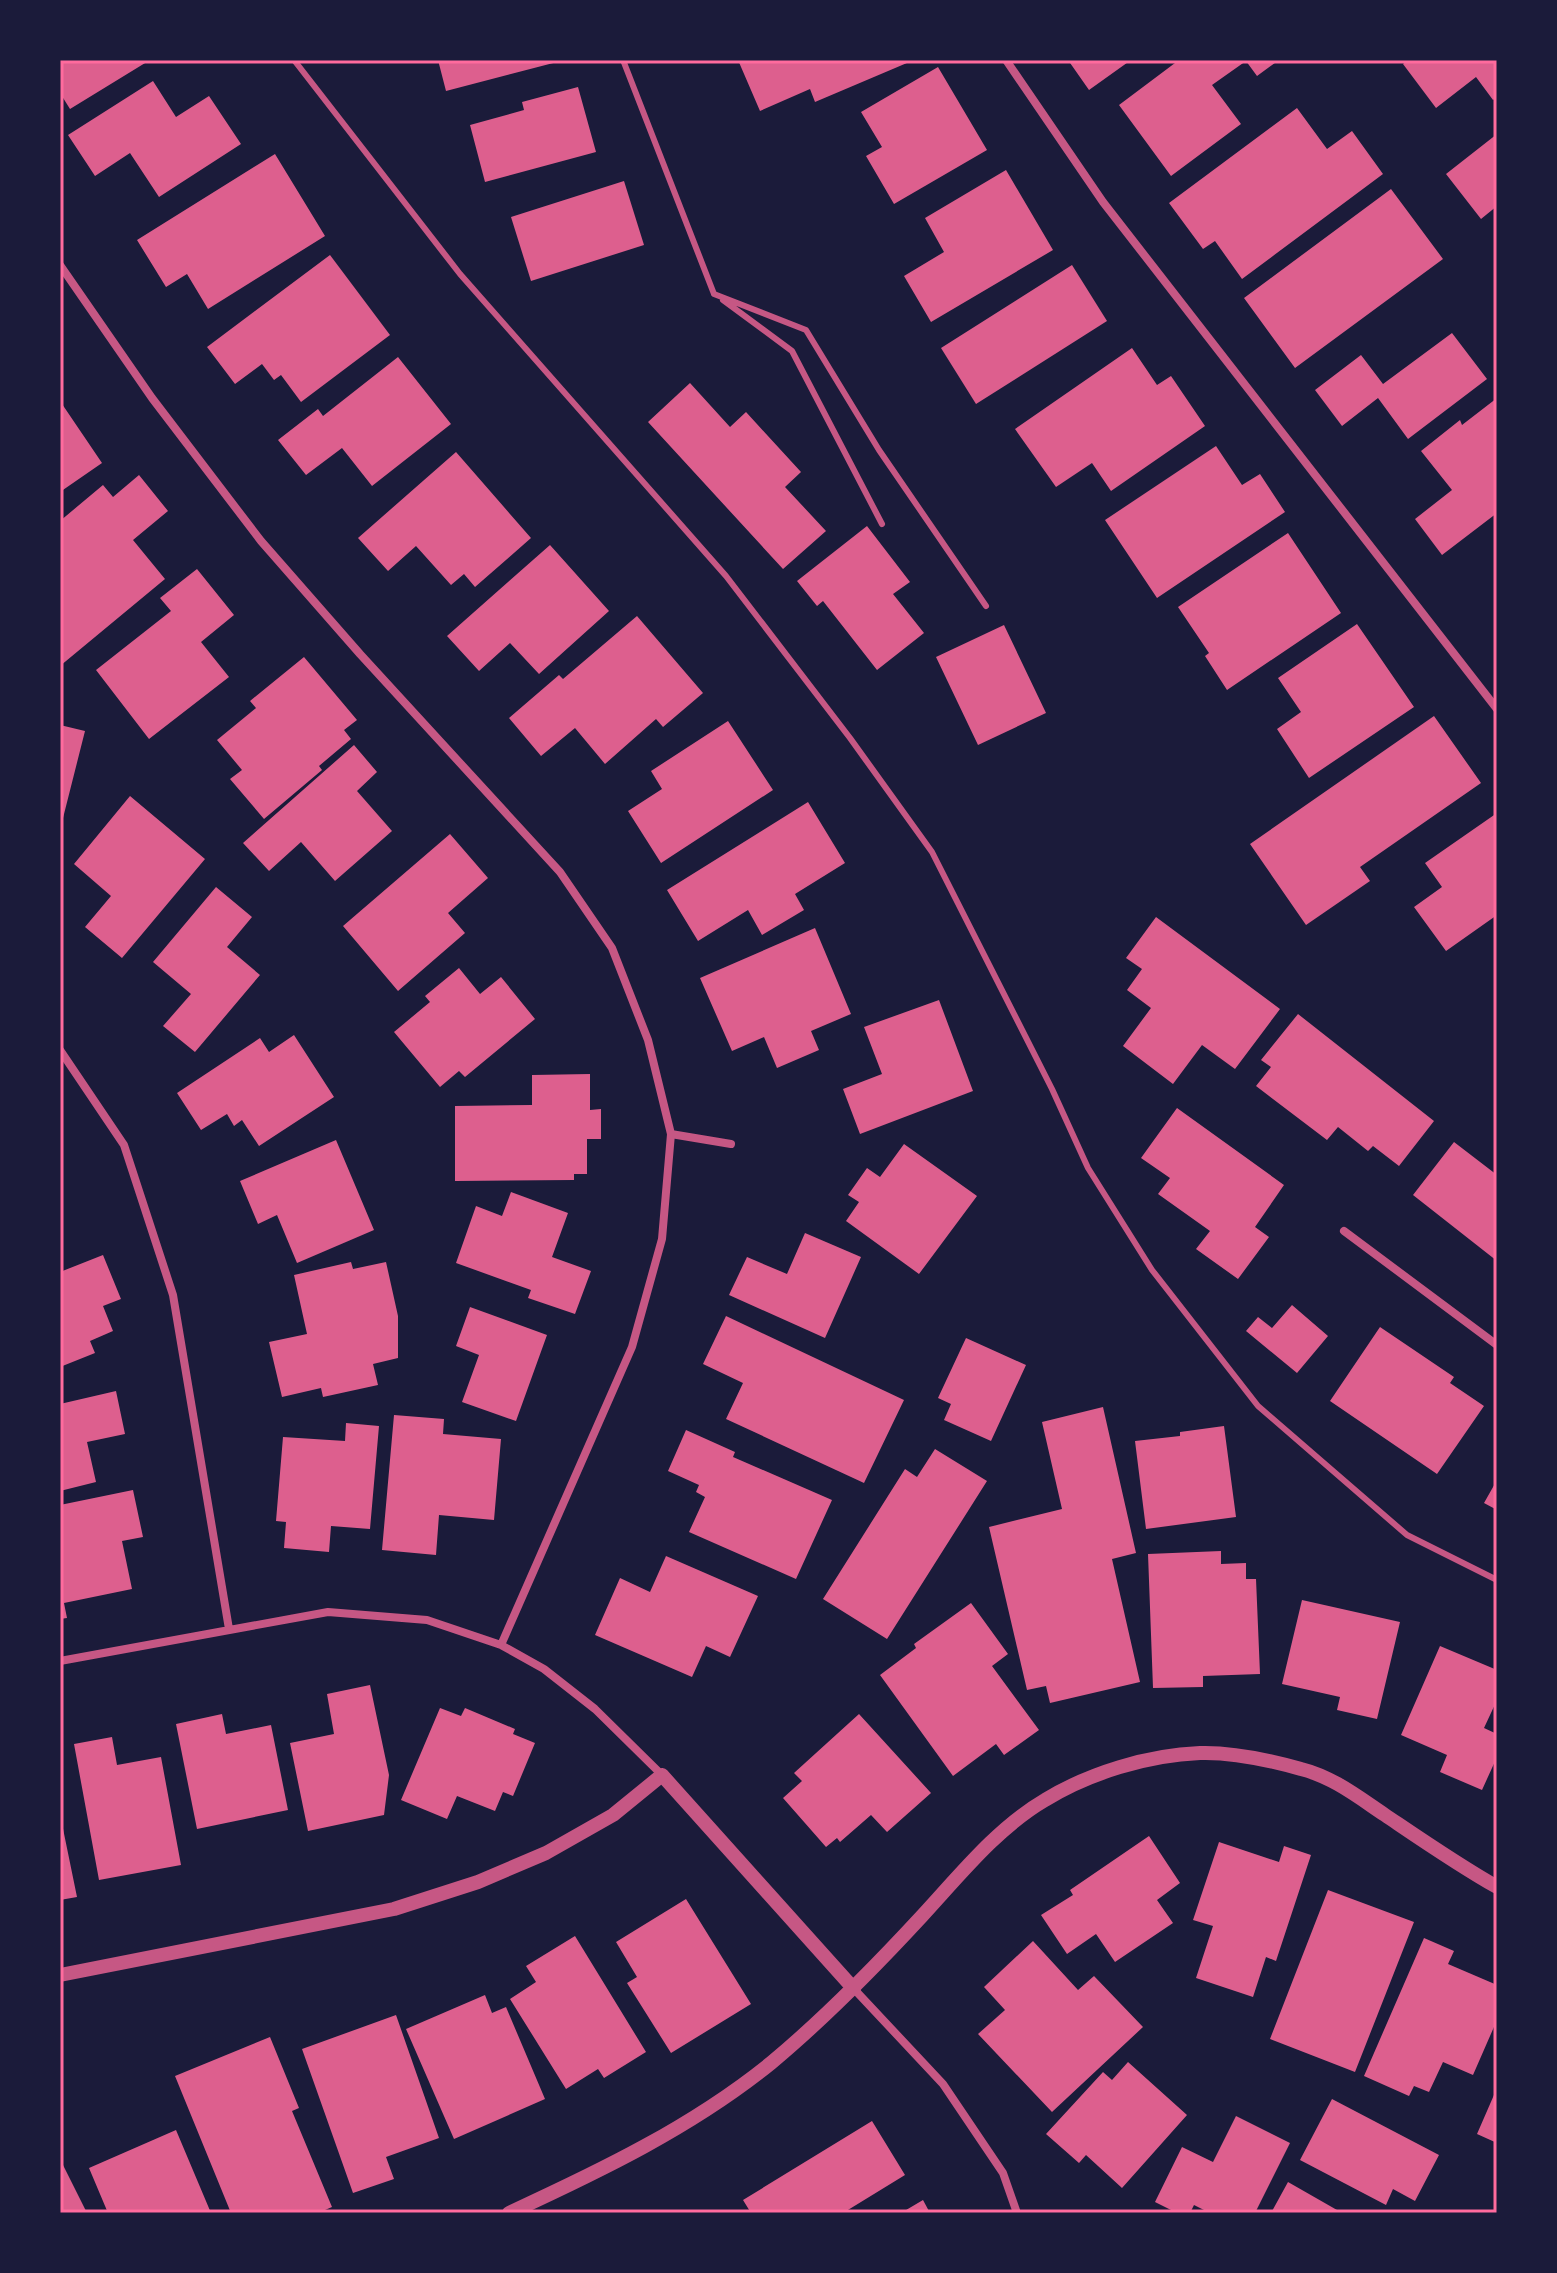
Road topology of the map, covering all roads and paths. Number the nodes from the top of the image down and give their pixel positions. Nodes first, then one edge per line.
1 (294, 60) edge
2 (623, 60) edge
3 (1006, 60) edge
4 (60, 265) edge
5 (714, 294) junction
6 (882, 524) dead end
7 (986, 606) dead end
8 (1497, 709) edge
9 (60, 1050) edge
10 (671, 1134) junction
11 (731, 1144) dead end
12 (1344, 1231) dead end
13 (1497, 1345) edge
14 (1497, 1580) edge
15 (229, 1629) junction
16 (501, 1645) junction
17 (60, 1661) edge
18 (662, 1775) junction
19 (1497, 1887) edge
20 (60, 1975) edge
21 (854, 1989) junction
22 (509, 2213) edge
23 (1017, 2213) edge

1 - 14 lane
2 - 5 lane
3 - 8 street
4 - 10 street
5 - 6 lane
5 - 7 lane
9 - 15 street
10 - 11 street
10 - 16 street
12 - 13 street
15 - 16 street
15 - 17 street
16 - 18 street
18 - 20 street
18 - 21 street
19 - 21 street
21 - 22 street
21 - 23 street

